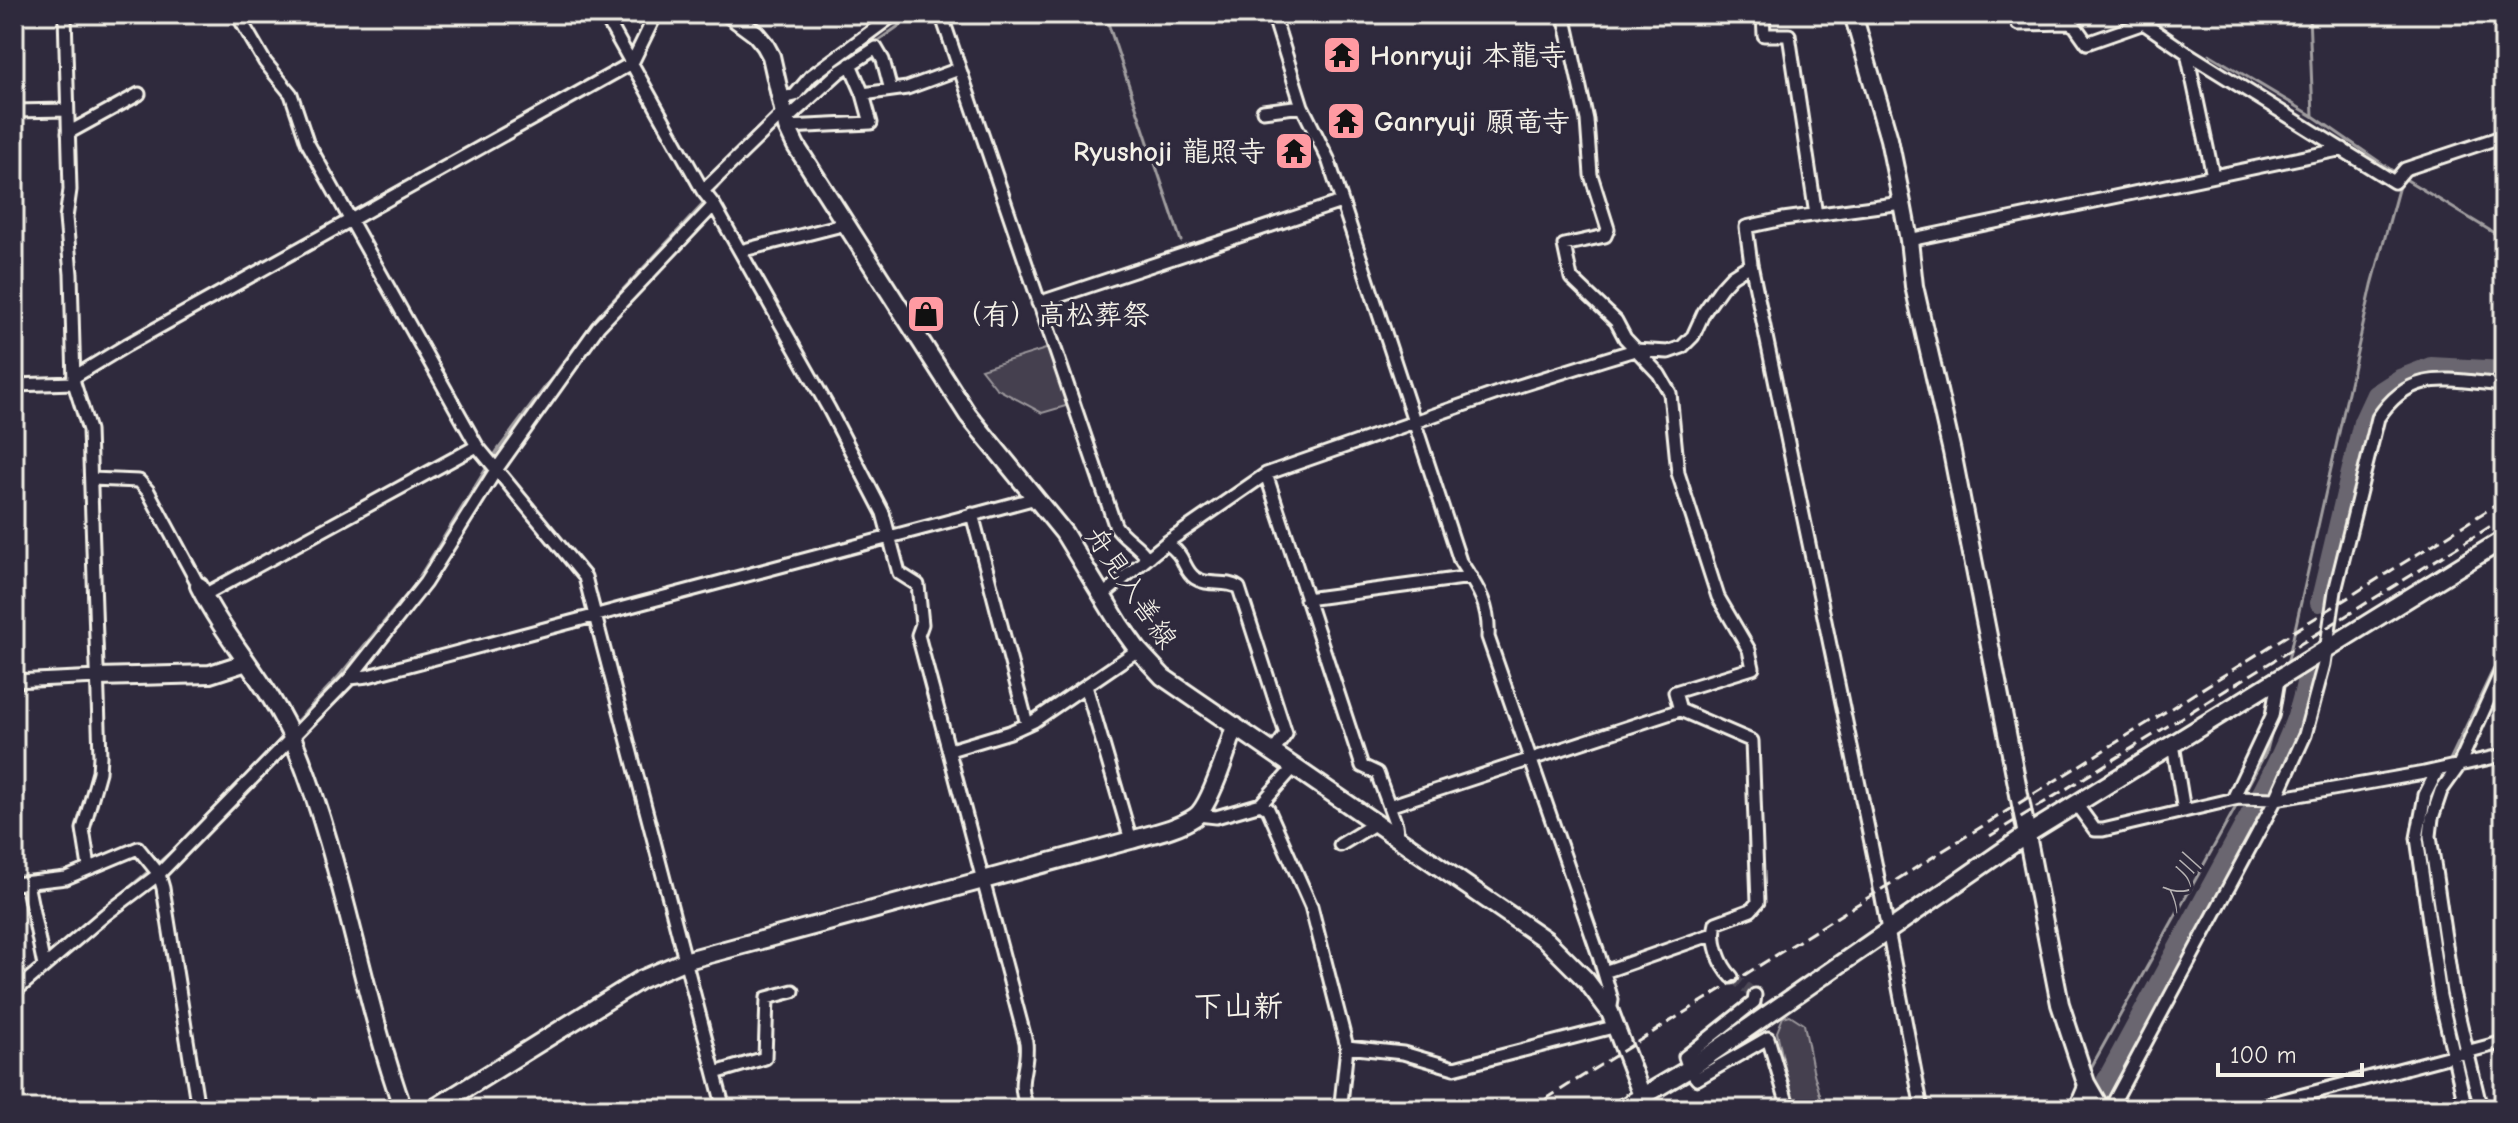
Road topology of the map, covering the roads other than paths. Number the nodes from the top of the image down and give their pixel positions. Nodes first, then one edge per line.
1 (65, 14) edge
2 (237, 14) edge
3 (604, 14) edge
4 (656, 14) edge
5 (729, 14) edge
6 (895, 14) edge
7 (941, 14) edge
8 (1273, 14) edge
9 (1564, 14) edge
10 (1763, 14) edge
11 (1853, 14) edge
12 (2017, 14) edge
13 (2130, 14) edge
14 (2496, 14) edge
15 (2147, 19) edge
16 (2504, 29) edge
17 (2187, 53) junction
18 (632, 63) junction
19 (850, 64) junction
20 (959, 69) junction
21 (891, 90) junction
22 (139, 94) dead end
23 (863, 94) junction
24 (1302, 106) junction
25 (67, 110) junction
26 (14, 111) edge
27 (1263, 111) dead end
28 (784, 115) junction
29 (68, 133) junction
30 (2504, 136) edge
31 (2343, 149) junction
32 (2213, 176) junction
33 (703, 191) junction
34 (1341, 202) junction
35 (1902, 203) junction
36 (714, 205) junction
37 (1816, 215) junction
38 (352, 220) junction
39 (846, 224) junction
40 (1909, 240) junction
41 (740, 251) junction
42 (1751, 264) junction
43 (1038, 303) junction
44 (1635, 350) junction
45 (74, 380) junction
46 (14, 385) edge
47 (2504, 385) edge
48 (1412, 422) junction
49 (477, 446) junction
50 (496, 470) junction
51 (1266, 474) junction
52 (92, 479) junction
53 (1036, 498) junction
54 (972, 514) junction
55 (890, 535) junction
56 (2504, 539) edge
57 (1166, 543) junction
58 (1147, 558) junction
59 (1471, 577) junction
60 (202, 590) junction
61 (1103, 595) junction
62 (1306, 599) junction
63 (593, 616) junction
64 (1138, 650) junction
65 (2326, 650) junction
66 (247, 662) junction
67 (2504, 665) edge
68 (98, 677) junction
69 (350, 678) junction
70 (2278, 680) junction
71 (14, 681) edge
72 (1086, 686) junction
73 (1680, 710) junction
74 (1027, 724) junction
75 (1235, 726) junction
76 (293, 739) junction
77 (2173, 744) junction
78 (950, 750) junction
79 (1273, 752) junction
80 (2504, 755) edge
81 (1530, 759) junction
82 (1294, 767) junction
83 (2458, 767) junction
84 (2437, 771) junction
85 (2236, 798) junction
86 (2272, 799) junction
87 (1261, 804) junction
88 (2076, 804) junction
89 (1389, 806) junction
90 (2184, 811) junction
91 (1198, 815) junction
92 (1376, 823) junction
93 (2026, 835) junction
94 (1398, 839) junction
95 (1131, 840) junction
96 (1340, 845) dead end
97 (89, 867) junction
98 (159, 874) junction
99 (983, 879) junction
100 (20, 883) edge
101 (1887, 930) junction
102 (1713, 934) junction
103 (684, 961) junction
104 (44, 966) junction
105 (1604, 972) junction
106 (1732, 977) tunnel mouth
107 (793, 991) dead end
108 (14, 992) edge
109 (1755, 995) dead end
110 (1614, 1019) junction
111 (2504, 1042) edge
112 (1347, 1047) junction
113 (2468, 1051) junction
114 (2453, 1055) junction
115 (1689, 1069) junction
116 (715, 1073) junction
117 (2088, 1086) junction
118 (1645, 1102) edge
119 (198, 1109) edge
120 (403, 1109) edge
121 (433, 1109) edge
122 (724, 1109) edge
123 (1036, 1109) edge
124 (1344, 1109) edge
125 (1621, 1109) edge
126 (1789, 1109) edge
127 (1922, 1109) edge
128 (2075, 1109) edge
129 (2101, 1109) edge
130 (2110, 1109) edge
131 (2250, 1109) edge
132 (2466, 1109) edge
133 (2481, 1109) edge

1 - 25 street
2 - 38 street
3 - 18 street
4 - 18 street
5 - 28 street, 舟見入善線
6 - 28 street
7 - 20 street
8 - 24 street
9 - 44 street
10 - 37 street
11 - 35 street
12 - 15 street
13 - 15 street
14 - 16 street
15 - 17 street
17 - 31 street
17 - 32 street
18 - 33 street
18 - 38 street
19 - 21 street
19 - 23 street
19 - 28 street
20 - 21 street
20 - 43 street
21 - 23 street
22 - 29 street
23 - 28 street
24 - 27 street
24 - 34 street
25 - 26 street
25 - 29 street
28 - 33 street
28 - 39 street, 舟見入善線
29 - 45 street
30 - 31 street
31 - 32 street
32 - 40 street
33 - 36 street
34 - 43 street
34 - 48 street
35 - 37 street
35 - 40 street
36 - 41 street
36 - 50 street
37 - 42 street
38 - 45 street
38 - 49 street
39 - 41 street
39 - 53 street, 舟見入善線
40 - 93 street
41 - 55 street
42 - 44 street
42 - 101 street
43 - 58 street
44 - 48 street
44 - 73 street
45 - 46 street
45 - 52 street
47 - 65 street
48 - 51 street
48 - 59 street
49 - 50 street
49 - 60 street
50 - 63 street
50 - 69 street
51 - 57 street
51 - 62 street
52 - 60 street
52 - 68 street
53 - 54 street
53 - 61 street, 舟見入善線
54 - 55 street
54 - 74 street
55 - 63 street
55 - 78 street
56 - 65 street
57 - 58 street
57 - 79 street
58 - 61 street
59 - 62 street
59 - 81 street
60 - 66 street
61 - 64 street, 舟見入善線
62 - 89 street
63 - 69 street
63 - 103 street
64 - 72 street
64 - 75 street, 舟見入善線
65 - 70 street
65 - 86 street
66 - 68 street
66 - 76 street
67 - 83 street
68 - 71 street
68 - 97 street
69 - 76 street
70 - 77 street
70 - 85 street
72 - 74 street
72 - 95 street
73 - 81 street
73 - 102 street
74 - 78 street
75 - 79 street, 舟見入善線
75 - 91 street
76 - 98 street
76 - 120 street
77 - 88 street
77 - 90 street
78 - 99 street
79 - 82 street, 舟見入善線
80 - 83 street
81 - 89 street
81 - 105 street
82 - 87 street
82 - 92 street, 舟見入善線
83 - 84 street
83 - 113 street
84 - 86 street
84 - 114 street
85 - 86 street
85 - 90 street
86 - 130 street
87 - 91 street
87 - 112 street
88 - 90 street
88 - 93 street
89 - 94 street
91 - 95 street
92 - 94 street, 舟見入善線
92 - 96 street
93 - 101 street
93 - 117 street
94 - 110 street, 舟見入善線
95 - 99 street
97 - 98 street
97 - 100 street
98 - 104 street
98 - 119 street
99 - 103 street
99 - 123 street
100 - 104 street
101 - 115 street
101 - 127 street
102 - 105 street
102 - 106 street
103 - 116 street
103 - 121 street
104 - 108 street
105 - 110 street
107 - 116 street
109 - 115 street
110 - 112 street
110 - 118 street, 舟見入善線
111 - 113 street
112 - 124 street
113 - 114 street
113 - 133 street
114 - 131 street
114 - 132 street
115 - 118 street
115 - 126 street
116 - 122 street
117 - 128 street
117 - 129 street
118 - 125 street

